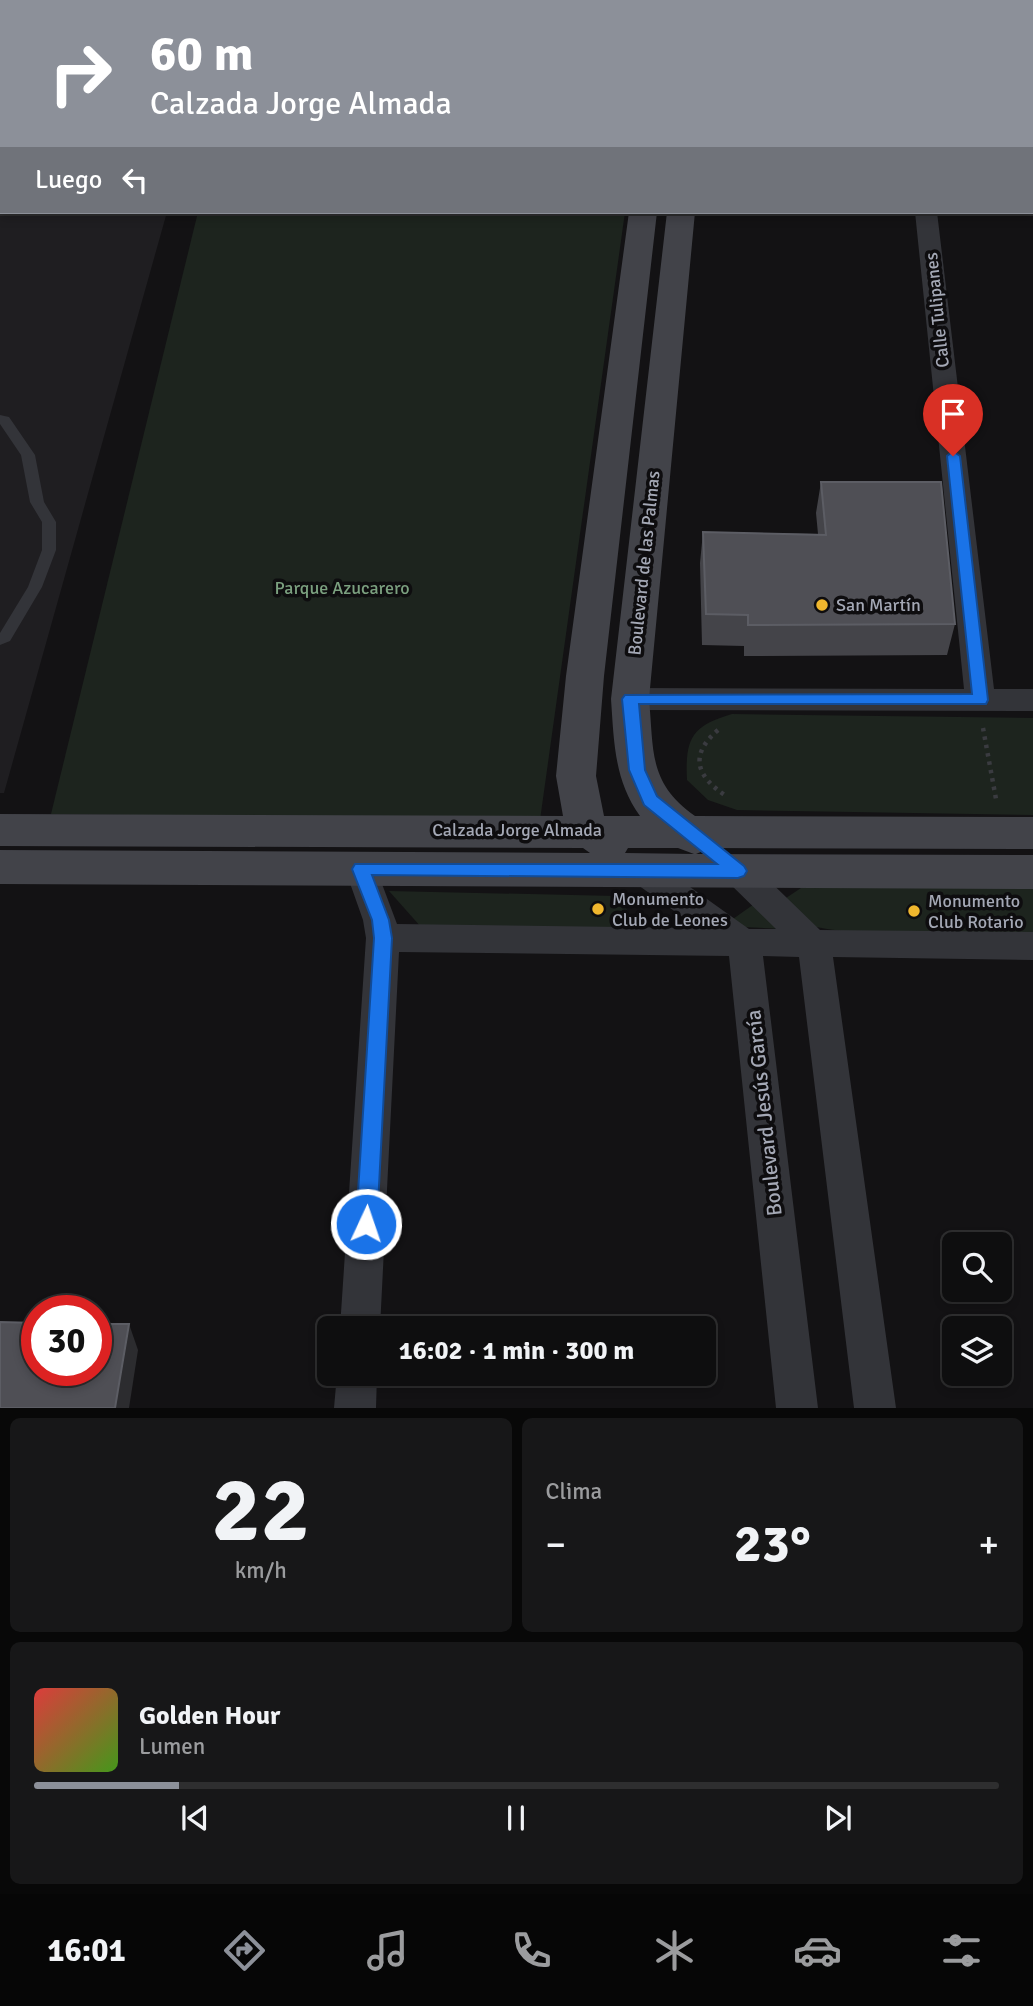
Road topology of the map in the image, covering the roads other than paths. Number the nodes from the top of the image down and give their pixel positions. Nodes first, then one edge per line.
1 (643, 214) edge
2 (681, 214) edge
3 (926, 214) edge
4 (0, 419) edge
5 (0, 640) edge
6 (630, 699) junction
7 (1033, 700) edge
8 (982, 714) junction
9 (0, 830) edge
10 (590, 830) junction
11 (687, 832) junction
12 (1033, 833) edge
13 (77, 848) junction
14 (0, 867) edge
15 (361, 869) junction
16 (643, 871) junction
17 (738, 871) junction
18 (1033, 872) edge
19 (383, 938) junction
20 (745, 944) junction
21 (816, 946) junction
22 (1033, 946) edge
23 (361, 1316) edge
24 (356, 1386) edge
25 (355, 1408) edge
26 (797, 1408) edge
27 (875, 1408) edge

1 - 10 street
2 - 6 street, Boulevard de las Palmas
3 - 8 street, Calle Tulipanes
4 - 5 lane
6 - 8 street
6 - 11 street, Boulevard de las Palmas
7 - 8 street
9 - 13 street, Calzada Jorge Almada
10 - 11 street, Calzada Jorge Almada
10 - 13 street, Calzada Jorge Almada
10 - 16 street
11 - 12 street, Calzada Jorge Almada
11 - 17 street, Boulevard de las Palmas
13 - 14 street, Calzada Jorge Almada
13 - 15 street, Calzada Jorge Almada
15 - 16 street, Calzada Jorge Almada
15 - 19 street
16 - 17 street, Calzada Jorge Almada
16 - 20 street
17 - 18 street, Calzada Jorge Almada
17 - 21 street
19 - 20 street
19 - 23 street
20 - 21 street
20 - 26 street, Boulevard Jesús García
21 - 22 street
21 - 27 street
24 - 25 street

